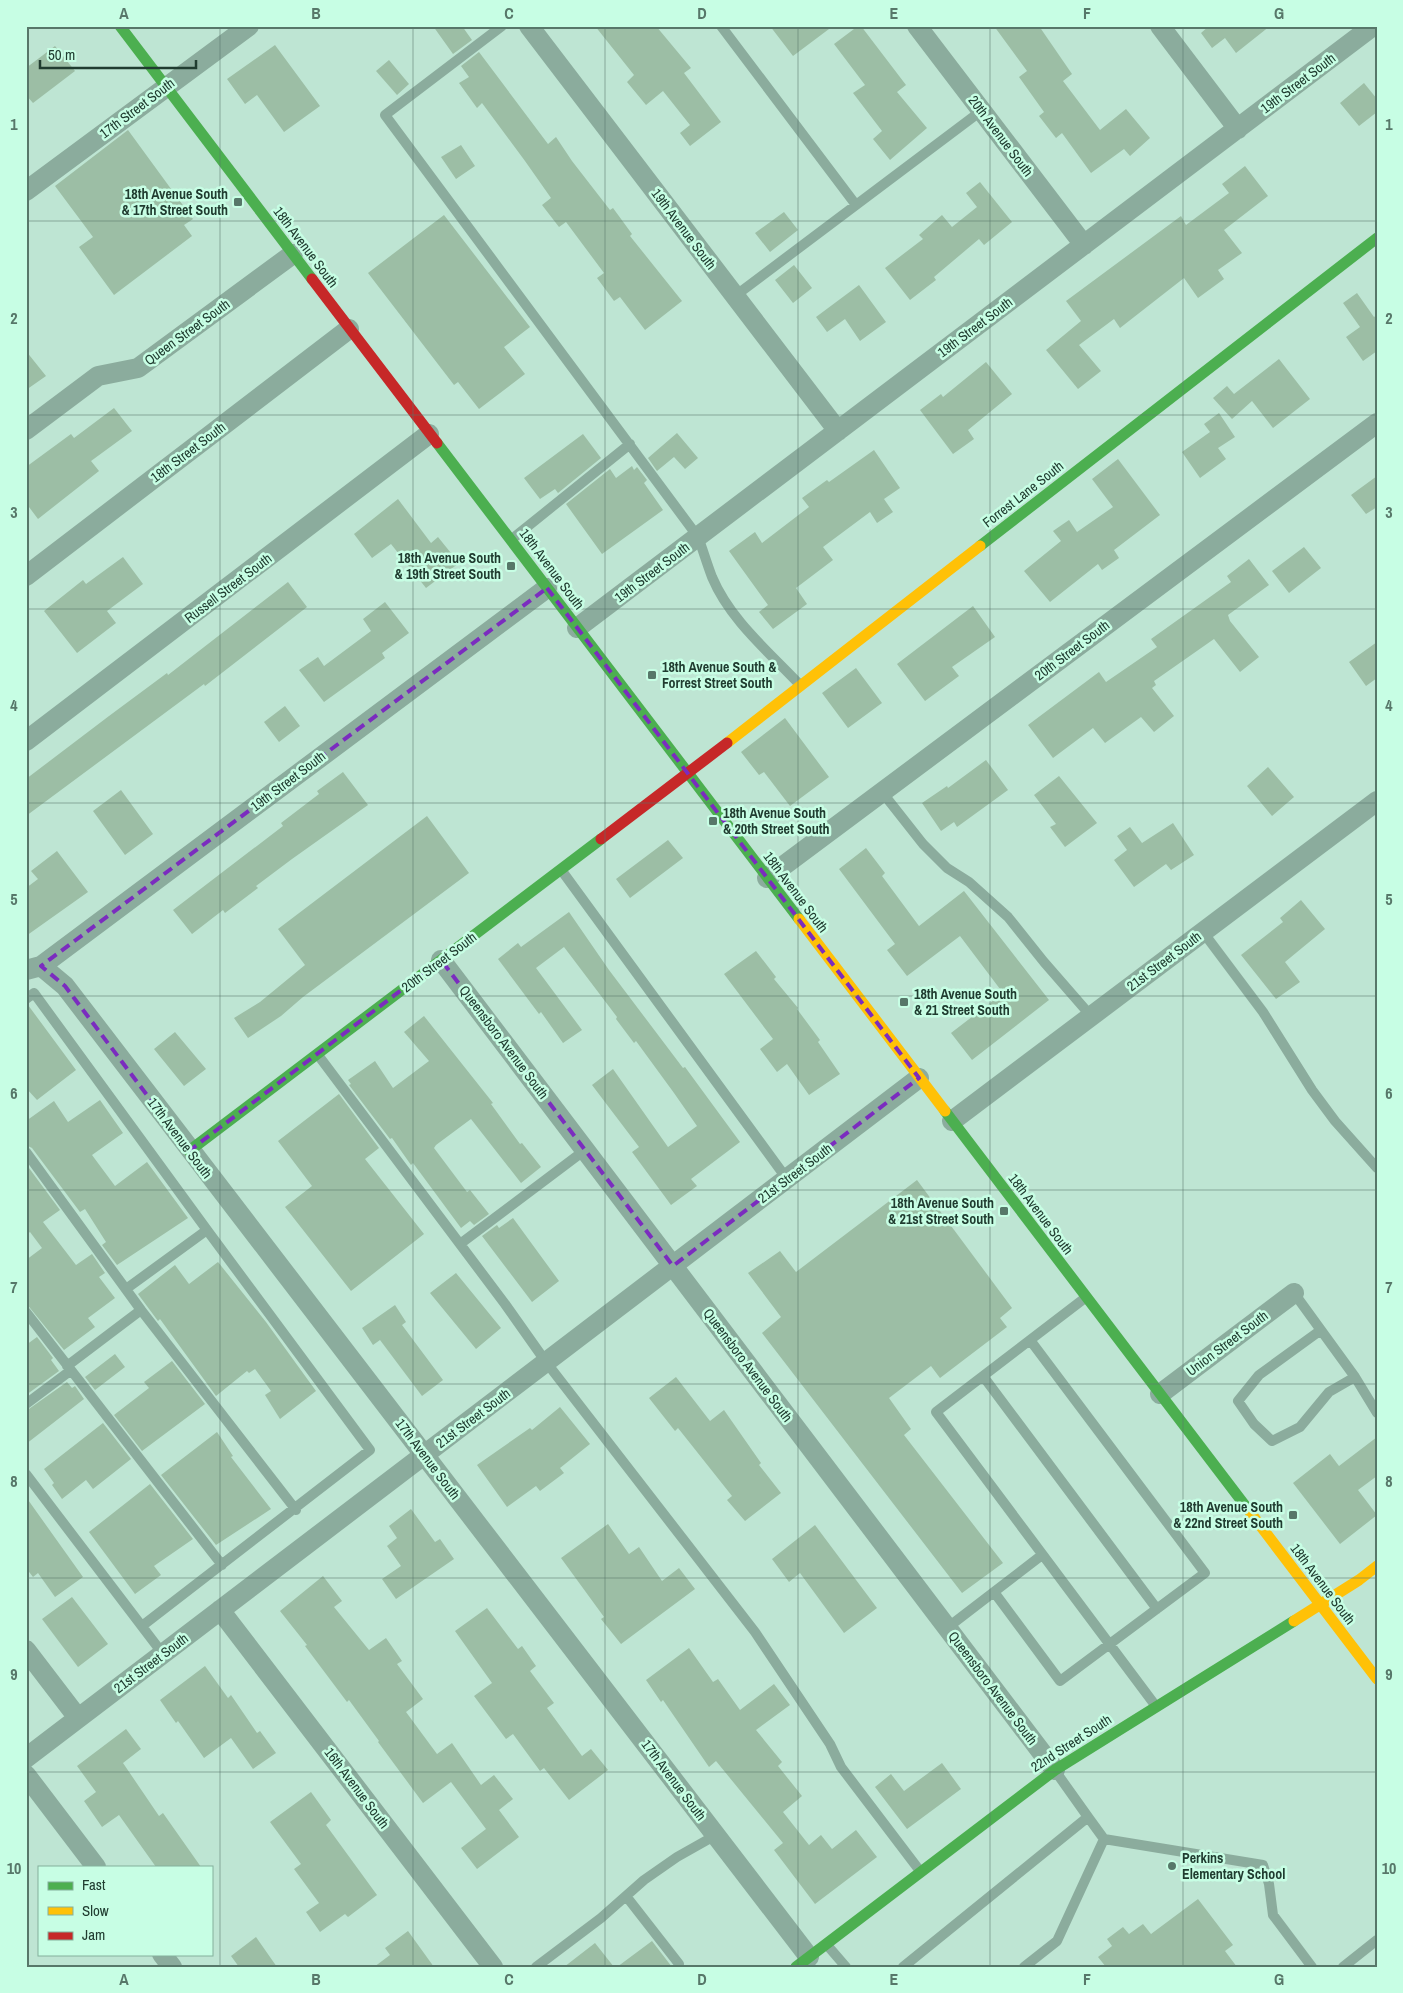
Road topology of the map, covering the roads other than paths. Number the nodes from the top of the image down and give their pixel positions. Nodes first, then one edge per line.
1 (120, 26) edge
2 (249, 26) edge
3 (502, 26) edge
4 (529, 26) edge
5 (721, 26) edge
6 (917, 26) edge
7 (1160, 26) edge
8 (1373, 26) edge
9 (166, 86) junction
10 (982, 110) junction
11 (1238, 129) junction
12 (26, 191) edge
13 (856, 205) junction
14 (1377, 238) edge
15 (1084, 245) junction
16 (293, 254) junction
17 (735, 296) junction
18 (349, 329) junction
19 (1377, 422) edge
20 (26, 430) edge
21 (838, 431) junction
22 (430, 434) junction
23 (630, 444) junction
24 (698, 537) junction
25 (511, 540) junction
26 (26, 576) edge
27 (547, 588) junction
28 (577, 628) junction
29 (801, 686) junction
30 (26, 741) edge
31 (688, 773) junction
32 (882, 792) junction
33 (1377, 801) edge
34 (561, 870) junction
35 (767, 878) junction
36 (1203, 932) junction
37 (441, 960) junction
38 (34, 968) edge
39 (26, 999) edge
40 (1091, 1016) junction
41 (317, 1054) junction
42 (919, 1078) junction
43 (952, 1121) junction
44 (585, 1150) junction
45 (189, 1151) junction
46 (26, 1152) edge
47 (1377, 1168) edge
48 (788, 1178) junction
49 (207, 1230) junction
50 (460, 1244) junction
51 (673, 1266) junction
52 (126, 1289) junction
53 (1294, 1293) joint
54 (1086, 1298) junction
55 (141, 1310) junction
56 (26, 1312) edge
57 (1320, 1330) junction
58 (1030, 1340) junction
59 (546, 1362) junction
60 (69, 1368) junction
61 (983, 1376) junction
62 (1355, 1377) junction
63 (1160, 1394) junction
64 (26, 1404) edge
65 (1377, 1413) edge
66 (425, 1454) junction
67 (26, 1474) edge
68 (296, 1510) junction
69 (1042, 1555) junction
70 (222, 1565) junction
71 (1377, 1566) edge
72 (994, 1592) junction
73 (1319, 1603) junction
74 (1157, 1609) junction
75 (220, 1610) junction
76 (142, 1626) junction
77 (947, 1628) junction
78 (1109, 1645) junction
79 (26, 1650) edge
80 (163, 1654) junction
81 (1377, 1679) edge
82 (1156, 1706) junction
83 (78, 1718) junction
84 (26, 1758) edge
85 (1055, 1770) junction
86 (26, 1775) edge
87 (1088, 1817) junction
88 (716, 1835) junction
89 (1104, 1839) junction
90 (95, 1866) edge
91 (921, 1872) junction
92 (626, 1896) junction
93 (1377, 1940) edge
94 (827, 1944) junction
95 (164, 1956) edge
96 (803, 1962) edge
97 (679, 1964) dead end
98 (172, 1967) edge
99 (493, 1967) edge
100 (536, 1967) edge
101 (846, 1967) edge
102 (903, 1967) edge
103 (1024, 1967) edge
104 (1312, 1967) edge
105 (1343, 1967) edge

1 - 9 street, 18th Avenue South
2 - 9 street, 17th Street South
3 - 23 lane
4 - 17 street, 19th Avenue South
5 - 13 lane
6 - 10 street, 20th Avenue South
7 - 11 street
8 - 11 street, 19th Street South
9 - 12 street, 17th Street South
9 - 16 street, 18th Avenue South
10 - 13 lane
10 - 15 street, 20th Avenue South
11 - 15 street, 19th Street South
13 - 17 lane
14 - 29 street, Forrest Lane South
15 - 21 street, 19th Street South
16 - 18 street, 18th Avenue South
16 - 20 street, Queen Street South
17 - 21 street, 19th Avenue South
18 - 22 street, 18th Avenue South
18 - 26 street, 18th Street South
19 - 32 street, 20th Street South
21 - 24 street, 19th Street South
22 - 25 street, 18th Avenue South
22 - 30 street, Russell Street South
23 - 24 lane
23 - 25 lane
24 - 28 street, 19th Street South
24 - 29 lane
25 - 27 street, 18th Avenue South
27 - 28 street, 18th Avenue South
27 - 38 street, 19th Street South
28 - 31 street, 18th Avenue South
29 - 31 street, Forrest Lane South
31 - 34 street, 20th Street South
31 - 35 street, 18th Avenue South
32 - 35 street, 20th Street South
32 - 40 lane
33 - 36 street, 21st Street South
34 - 37 street, 20th Street South
34 - 48 lane
35 - 42 street, 18th Avenue South
36 - 40 street, 21st Street South
36 - 47 lane
37 - 41 street, 20th Street South
37 - 44 street, Queensboro Avenue South
38 - 45 street, 17th Avenue South
39 - 49 lane
40 - 43 street, 21st Street South
41 - 45 street, 20th Street South
41 - 50 lane
42 - 43 street, 18th Avenue South
42 - 48 street, 21st Street South
43 - 54 street, 18th Avenue South
44 - 50 lane
44 - 51 street, Queensboro Avenue South
45 - 66 street, 17th Avenue South
46 - 52 lane
48 - 51 street, 21st Street South
49 - 52 lane
49 - 68 lane
50 - 59 lane
51 - 59 street, 21st Street South
51 - 77 street, Queensboro Avenue South
52 - 55 lane
53 - 57 lane
53 - 63 street, Union Street South
54 - 58 lane
54 - 63 street, 18th Avenue South
55 - 60 lane
55 - 68 lane
56 - 60 lane
57 - 62 lane
57 - 62 lane
58 - 61 lane
58 - 74 lane
59 - 66 street, 21st Street South
59 - 91 lane
60 - 64 lane
60 - 70 lane
61 - 69 lane
61 - 74 lane
62 - 65 lane
63 - 73 street, 18th Avenue South
66 - 75 street, 21st Street South
66 - 88 street, 17th Avenue South
67 - 76 lane
68 - 70 lane
69 - 72 lane
69 - 78 lane
70 - 76 lane
71 - 73 street, 22nd Street South
72 - 77 lane
72 - 78 lane
73 - 81 street, 18th Avenue South
73 - 82 street, 22nd Street South
74 - 78 lane
75 - 80 street, 21st Street South
75 - 99 street, 16th Avenue South
76 - 80 lane
77 - 85 street, Queensboro Avenue South
78 - 82 lane
79 - 83 street
80 - 83 street, 21st Street South
82 - 85 street, 22nd Street South
83 - 84 street, 21st Street South
85 - 87 lane
85 - 91 street, 22nd Street South
86 - 90 street
87 - 89 lane
87 - 102 lane
88 - 92 lane
88 - 96 street, 17th Avenue South
89 - 103 lane
89 - 104 lane
91 - 94 street, 22nd Street South
92 - 97 lane
92 - 100 lane
93 - 105 lane
94 - 96 street, 22nd Street South
94 - 101 lane
95 - 98 street

